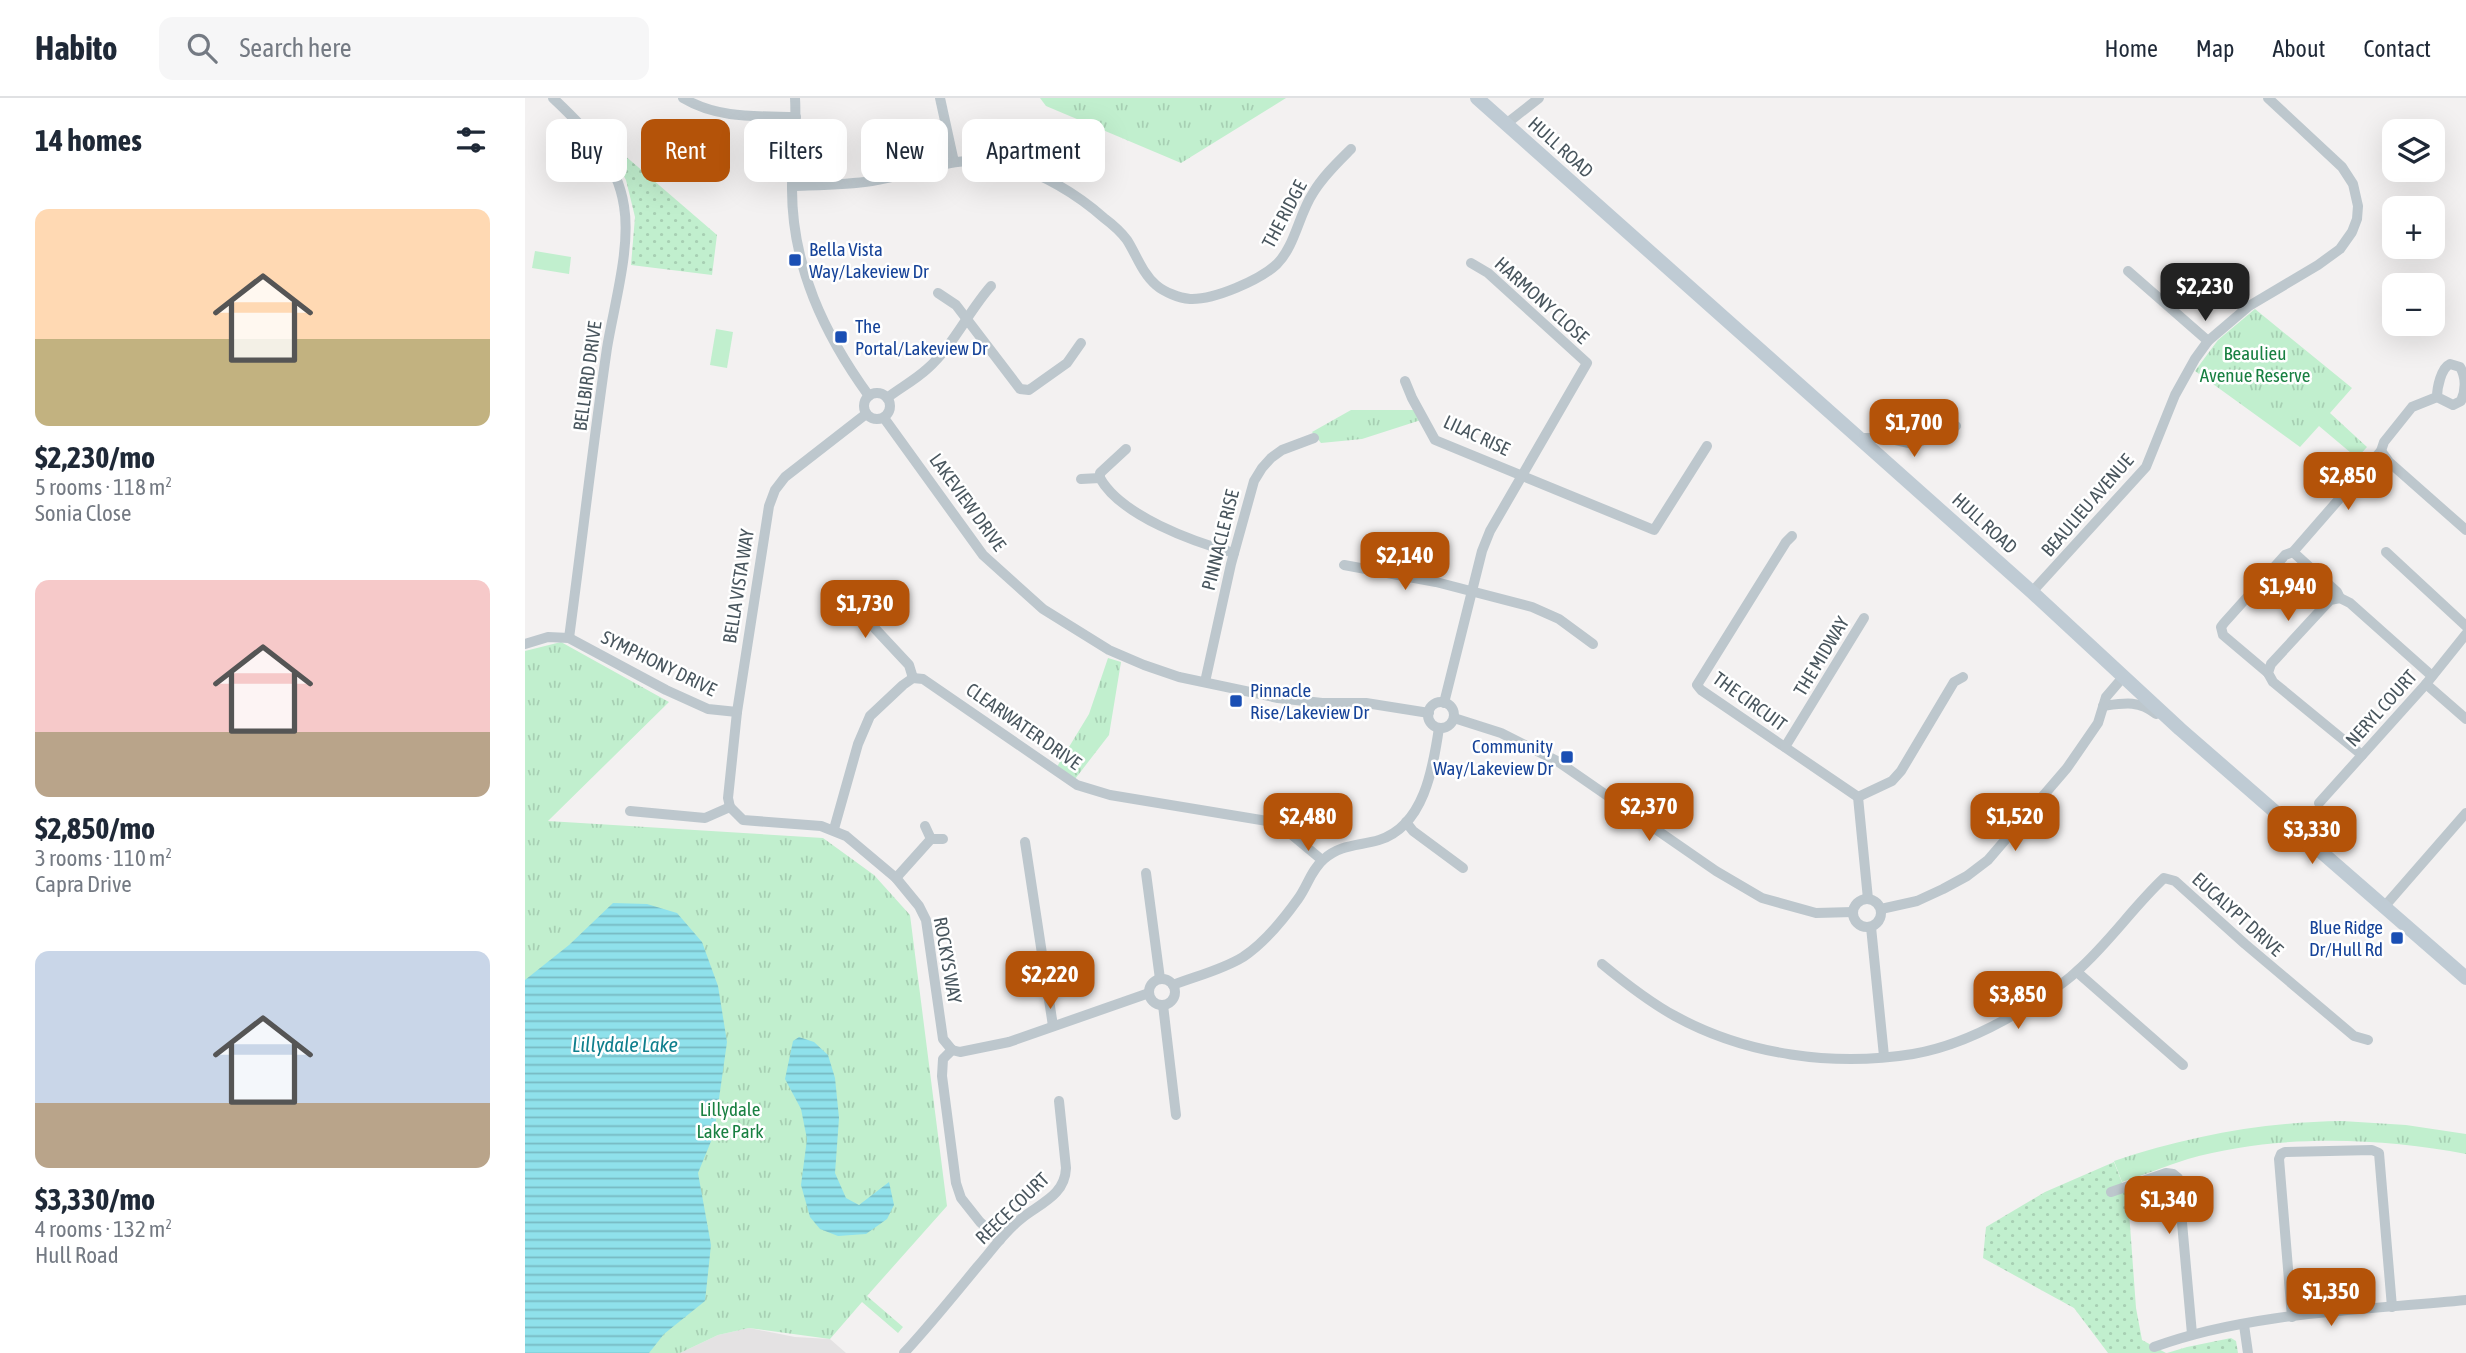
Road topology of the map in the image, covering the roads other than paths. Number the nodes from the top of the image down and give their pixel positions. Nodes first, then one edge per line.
1 (553, 98) edge
2 (683, 98) edge
3 (795, 98) edge
4 (940, 98) edge
5 (1477, 98) edge
6 (1539, 98) edge
7 (2268, 98) edge
8 (796, 117) junction
9 (1506, 124) junction
10 (1351, 149) dead end
11 (954, 162) junction
12 (792, 186) junction
13 (1471, 263) dead end
14 (2128, 271) dead end
15 (991, 286) dead end
16 (938, 293) dead end
17 (968, 320) junction
18 (2208, 341) junction
19 (1081, 343) dead end
20 (1405, 381) dead end
21 (869, 396) junction
22 (2437, 397) dead end
23 (887, 398) junction
24 (866, 414) junction
25 (884, 418) junction
26 (1956, 426) dead end
27 (1314, 438) dead end
28 (1860, 438) junction
29 (1707, 446) dead end
30 (1126, 449) dead end
31 (2381, 451) junction
32 (1523, 476) junction
33 (1100, 478) junction
34 (1081, 479) dead end
35 (2466, 530) edge
36 (1792, 536) dead end
37 (2293, 551) junction
38 (2386, 552) dead end
39 (1234, 553) junction
40 (1344, 565) dead end
41 (839, 590) dead end
42 (1472, 592) junction
43 (2032, 592) junction
44 (2340, 597) junction
45 (1864, 618) dead end
46 (2466, 626) edge
47 (2466, 634) edge
48 (569, 638) junction
49 (525, 644) edge
50 (1593, 644) dead end
51 (2268, 673) junction
52 (2124, 676) junction
53 (1963, 677) dead end
54 (913, 678) junction
55 (2429, 680) junction
56 (1205, 682) junction
57 (1444, 703) junction
58 (2103, 706) junction
59 (737, 712) junction
60 (1429, 713) junction
61 (1454, 718) junction
62 (2466, 719) edge
63 (1439, 728) junction
64 (2180, 729) junction
65 (1785, 747) junction
66 (2362, 755) junction
67 (1858, 797) junction
68 (2319, 803) dead end
69 (730, 807) junction
70 (630, 811) dead end
71 (2466, 813) edge
72 (1406, 822) junction
73 (925, 826) dead end
74 (834, 829) junction
75 (931, 839) junction
76 (943, 839) dead end
77 (1024, 842) dead end
78 (1322, 860) junction
79 (1463, 868) dead end
80 (1146, 873) dead end
81 (896, 878) junction
82 (1868, 899) junction
83 (2384, 907) junction
84 (1881, 909) junction
85 (1853, 912) junction
86 (1871, 927) junction
87 (1602, 964) dead end
88 (2077, 972) junction
89 (2466, 978) edge
90 (1160, 979) junction
91 (1173, 985) junction
92 (1149, 993) junction
93 (1163, 1005) junction
94 (1053, 1026) junction
95 (2368, 1040) dead end
96 (952, 1050) junction
97 (1884, 1056) junction
98 (2183, 1065) dead end
99 (1059, 1101) dead end
100 (1176, 1115) dead end
101 (2111, 1192) dead end
102 (1000, 1240) junction
103 (2466, 1300) edge
104 (2392, 1307) junction
105 (2292, 1317) junction
106 (2243, 1325) junction
107 (2192, 1334) junction
108 (2154, 1346) dead end
109 (904, 1353) edge
110 (2248, 1353) edge

1 - 48 street, BELLBIRD DRIVE
2 - 8 street
3 - 8 street
4 - 11 street
5 - 9 main road, HULL ROAD
6 - 9 street
7 - 18 street, BEAULIEU AVENUE
8 - 12 street
9 - 28 main road, HULL ROAD
10 - 11 street, THE RIDGE
11 - 12 street, THE RIDGE
12 - 21 street
13 - 32 street, HARMONY CLOSE
14 - 18 street
15 - 17 street
16 - 17 street
17 - 19 street
17 - 23 street
18 - 43 street, BEAULIEU AVENUE
20 - 32 street, LILAC RISE
21 - 23 street
21 - 24 street
22 - 31 street
23 - 25 street
24 - 25 street
24 - 59 street, BELLA VISTA WAY
25 - 56 street, LAKEVIEW DRIVE
26 - 28 street
27 - 39 street, PINNACLE RISE
28 - 43 main road, HULL ROAD
29 - 32 street, LILAC RISE
30 - 33 street
31 - 35 street
31 - 37 street
32 - 42 street
33 - 34 street
33 - 39 street
36 - 65 street, THE CIRCUIT
37 - 44 street
37 - 51 street
38 - 46 street
39 - 56 street, PINNACLE RISE
40 - 42 street
41 - 54 street
42 - 50 street
42 - 57 street
43 - 52 main road, HULL ROAD
44 - 51 street
44 - 55 street
45 - 65 street, THE MIDWAY
47 - 55 street, NERYL COURT
48 - 49 street
48 - 59 street, SYMPHONY DRIVE
51 - 66 street
52 - 58 street
52 - 64 main road, HULL ROAD
53 - 67 street
54 - 74 street
54 - 78 street, CLEARWATER DRIVE
55 - 62 street
55 - 66 street, NERYL COURT
56 - 60 street, LAKEVIEW DRIVE
57 - 60 street
57 - 61 street
58 - 64 street
58 - 84 street
59 - 69 street, BELLA VISTA WAY
60 - 63 street
61 - 63 street
61 - 85 street
63 - 72 street
64 - 83 main road, HULL ROAD
65 - 67 street, THE CIRCUIT
66 - 68 street, NERYL COURT
67 - 82 street
69 - 70 street
69 - 74 street, ROCKYS WAY
71 - 83 street
72 - 78 street
72 - 79 street
73 - 75 street
74 - 81 street, ROCKYS WAY
75 - 76 street
75 - 81 street
77 - 94 street
78 - 91 street
80 - 90 street
81 - 96 street, ROCKYS WAY
82 - 84 street
82 - 85 street
83 - 89 main road, HULL ROAD
84 - 86 street
85 - 86 street
86 - 97 street
87 - 97 street, EUCALYPT DRIVE
88 - 95 street, EUCALYPT DRIVE
88 - 97 street, EUCALYPT DRIVE
88 - 98 street
90 - 91 street
90 - 92 street
91 - 93 street
92 - 93 street
92 - 94 street
93 - 100 street
94 - 96 street
96 - 102 street
99 - 102 street, REECE COURT
101 - 107 street
102 - 109 street, REECE COURT
103 - 104 street
104 - 105 street
104 - 105 street
105 - 106 street
106 - 107 street
106 - 110 street
107 - 108 street

